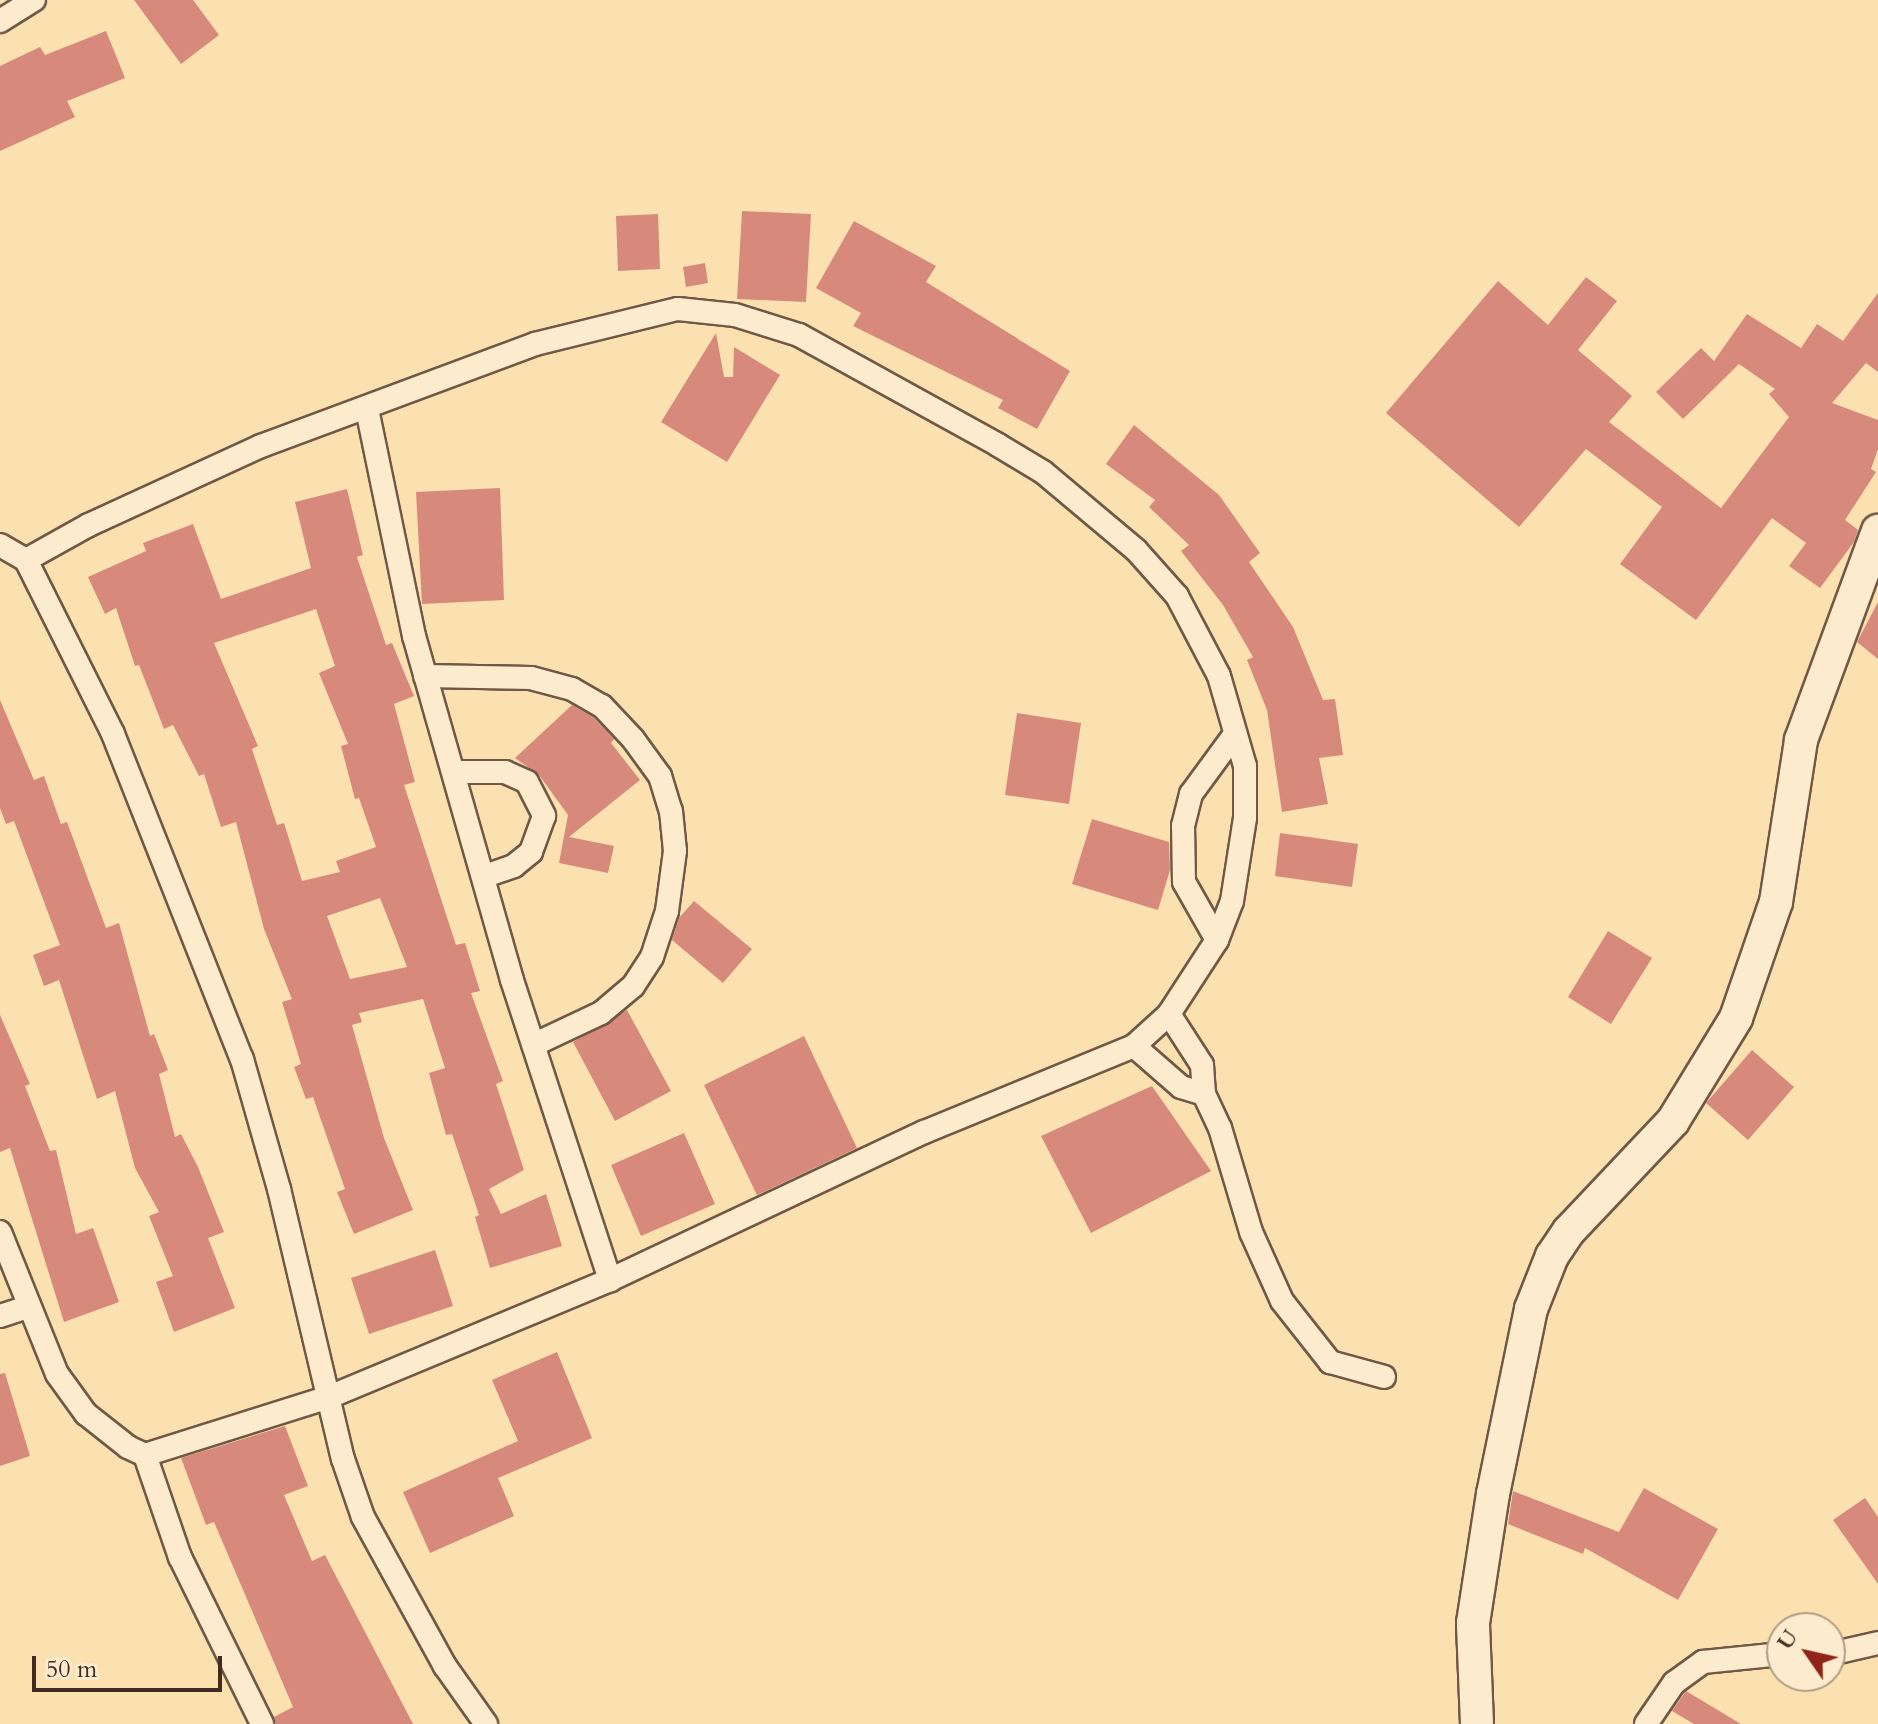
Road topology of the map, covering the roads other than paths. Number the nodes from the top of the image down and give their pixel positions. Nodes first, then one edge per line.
1 (34, 0) edge
2 (0, 21) edge
3 (367, 409) junction
4 (1878, 531) edge
5 (0, 545) edge
6 (26, 560) junction
7 (1873, 571) edge
8 (425, 676) junction
9 (1235, 734) junction
10 (456, 772) junction
11 (485, 876) junction
12 (1217, 940) junction
13 (1169, 1014) junction
14 (533, 1045) junction
15 (1134, 1046) junction
16 (1204, 1094) junction
17 (0, 1232) edge
18 (610, 1280) junction
19 (27, 1307) junction
20 (0, 1316) edge
21 (1384, 1377) dead end
22 (329, 1397) junction
23 (145, 1455) junction
24 (1878, 1643) edge
25 (1846, 1650) edge
26 (1766, 1656) edge
27 (262, 1724) edge
28 (486, 1724) edge
29 (1477, 1724) edge
30 (1646, 1724) edge

1 - 2 street
3 - 6 street
3 - 8 street
3 - 9 street
4 - 7 main road
5 - 6 street
6 - 22 street
7 - 29 main road
8 - 10 street
8 - 14 street
9 - 12 street
9 - 12 street
10 - 11 street
10 - 11 street
11 - 14 street
12 - 13 street
13 - 15 street
13 - 16 street
14 - 18 street
15 - 16 street
15 - 18 street
16 - 21 street
17 - 19 street
18 - 22 street
19 - 20 street
19 - 23 street
22 - 23 street
22 - 28 street
23 - 27 street
24 - 25 street
26 - 30 street

